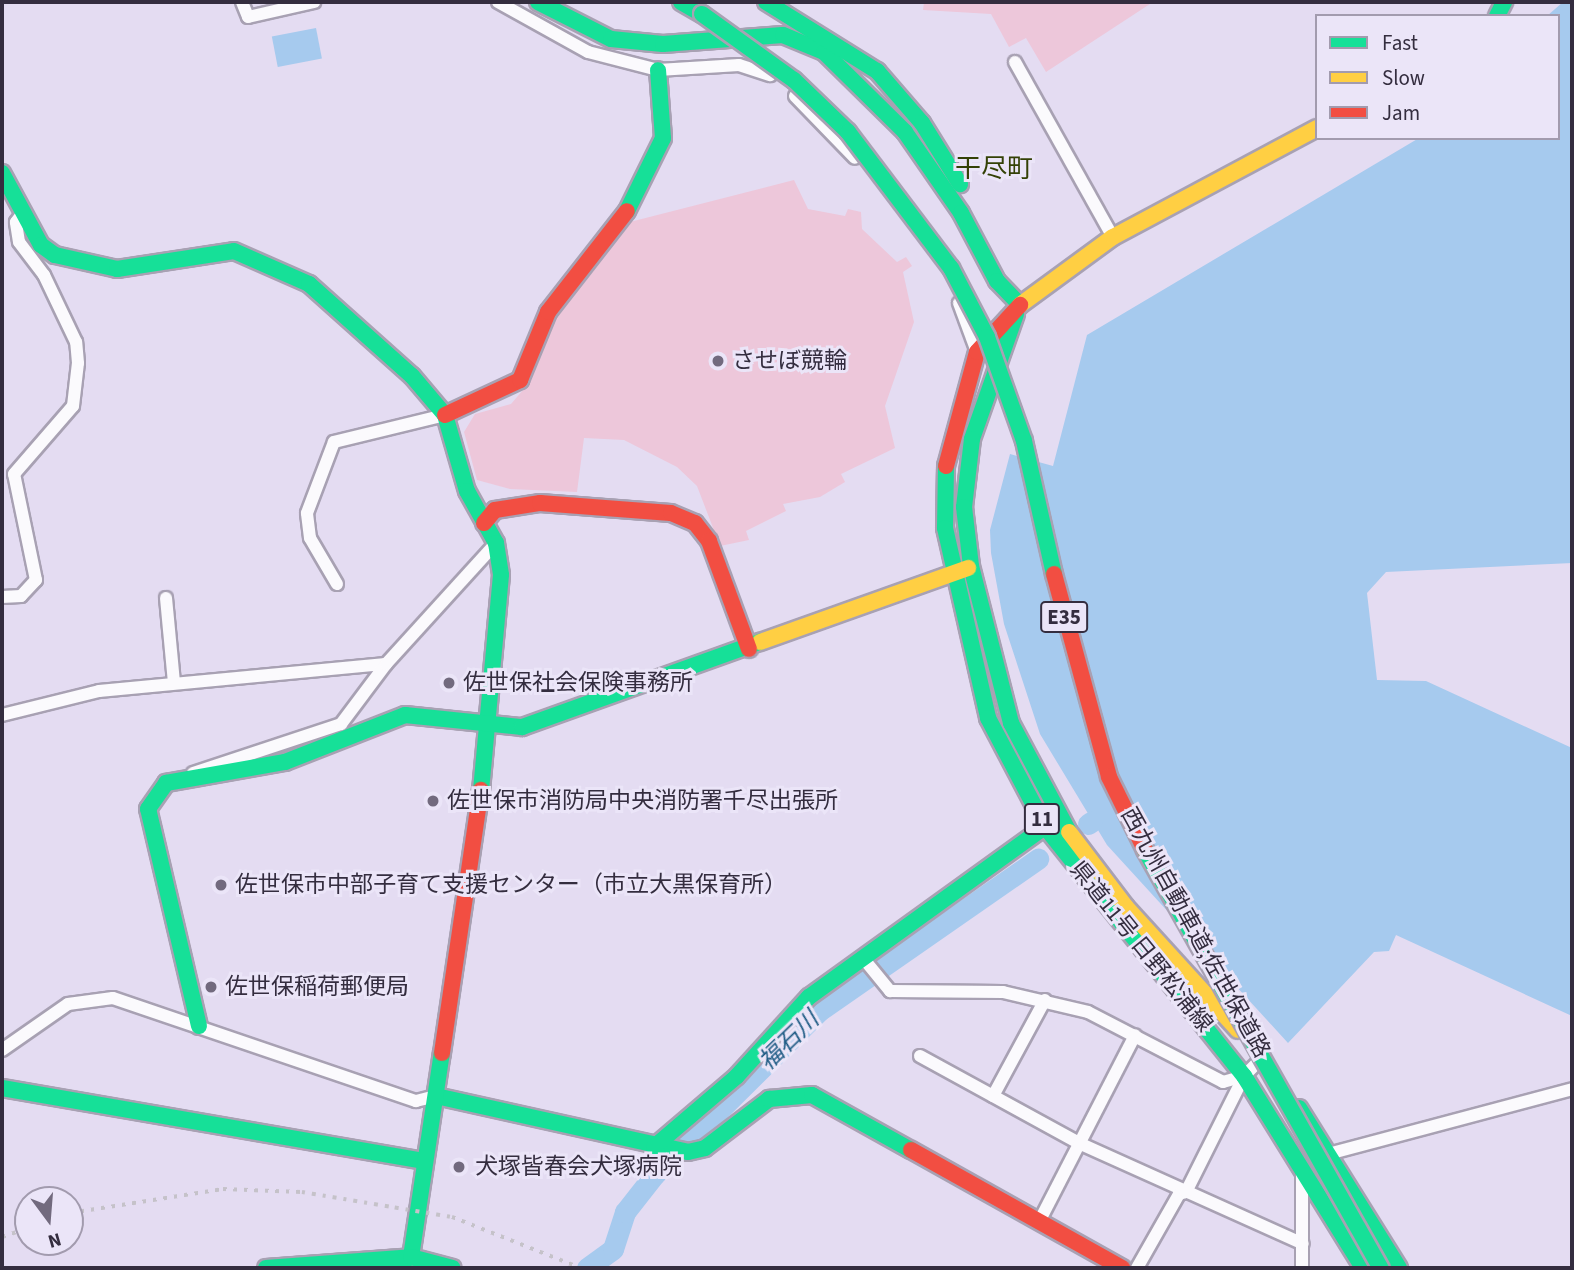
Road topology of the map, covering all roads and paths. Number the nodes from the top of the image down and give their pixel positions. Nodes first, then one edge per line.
1 (242, 2) edge
2 (314, 2) edge
3 (498, 2) edge
4 (538, 2) edge
5 (681, 2) edge
6 (766, 2) edge
7 (1015, 62) dead end
8 (659, 70) junction
9 (1315, 129) edge
10 (2, 173) edge
11 (22, 214) junction
12 (1113, 237) junction
13 (1020, 306) junction
14 (977, 352) junction
15 (445, 415) junction
16 (484, 523) junction
17 (496, 543) junction
18 (971, 566) junction
19 (953, 573) junction
20 (337, 584) dead end
21 (2, 597) edge
22 (166, 598) dead end
23 (749, 649) junction
24 (386, 664) junction
25 (174, 682) junction
26 (2, 715) edge
27 (491, 724) junction
28 (183, 778) junction
29 (1052, 822) junction
30 (865, 961) junction
31 (1045, 1000) junction
32 (199, 1026) junction
33 (1135, 1035) junction
34 (2, 1050) edge
35 (920, 1055) dead end
36 (1263, 1057) junction
37 (1244, 1076) junction
38 (2, 1088) edge
39 (1572, 1089) edge
40 (436, 1096) junction
41 (993, 1096) junction
42 (1081, 1144) junction
43 (655, 1147) junction
44 (1332, 1153) junction
45 (425, 1161) junction
46 (1302, 1162) junction
47 (1186, 1192) junction
48 (1040, 1222) junction
49 (1303, 1244) junction
50 (411, 1257) junction
51 (266, 1268) edge
52 (392, 1268) edge
53 (453, 1268) edge
54 (1122, 1268) edge
55 (1137, 1268) edge
56 (1302, 1268) edge
57 (1363, 1268) edge
58 (1381, 1268) edge
59 (1399, 1268) edge

1 - 2 street
3 - 8 street
4 - 13 main road
5 - 58 main road, 西九州自動車道;佐世保道路 / E35, bridge
6 - 13 main road
7 - 12 street
8 - 14 street
8 - 15 main road
9 - 12 main road
10 - 11 main road
11 - 15 main road
11 - 21 street
12 - 13 main road
13 - 14 main road, 県道11号 日野松浦線 / 11
13 - 18 main road, 県道11号 日野松浦線 / 11
14 - 19 main road, 県道11号 日野松浦線 / 11
15 - 16 main road
15 - 20 street
16 - 17 main road
16 - 23 main road
17 - 24 street
17 - 27 main road
18 - 19 main road
18 - 29 main road, 県道11号 日野松浦線 / 11
19 - 23 main road
19 - 29 main road, 県道11号 日野松浦線 / 11
22 - 25 street
23 - 27 main road
24 - 25 street
24 - 28 street
25 - 26 street
27 - 28 main road
27 - 40 main road
28 - 32 main road
29 - 30 main road
29 - 36 main road, 県道11号 日野松浦線 / 11
29 - 37 main road, 県道11号 日野松浦線 / 11
30 - 31 street
30 - 43 main road
31 - 33 street
31 - 41 street
32 - 34 street
32 - 40 street
33 - 37 street
33 - 42 street
35 - 41 street
36 - 37 street
36 - 44 main road, 県道11号 日野松浦線 / 11
37 - 46 main road, 県道11号 日野松浦線 / 11
37 - 47 street
38 - 45 main road
39 - 44 street
40 - 43 main road
40 - 45 main road
41 - 42 street
42 - 47 street
42 - 48 street
43 - 48 main road
44 - 59 main road, 県道11号 日野松浦線 / 11
45 - 50 main road
46 - 49 street
46 - 57 main road, 県道11号 日野松浦線 / 11
47 - 49 street
47 - 55 street
48 - 54 main road
49 - 56 street
50 - 51 main road
50 - 52 main road
50 - 53 main road

